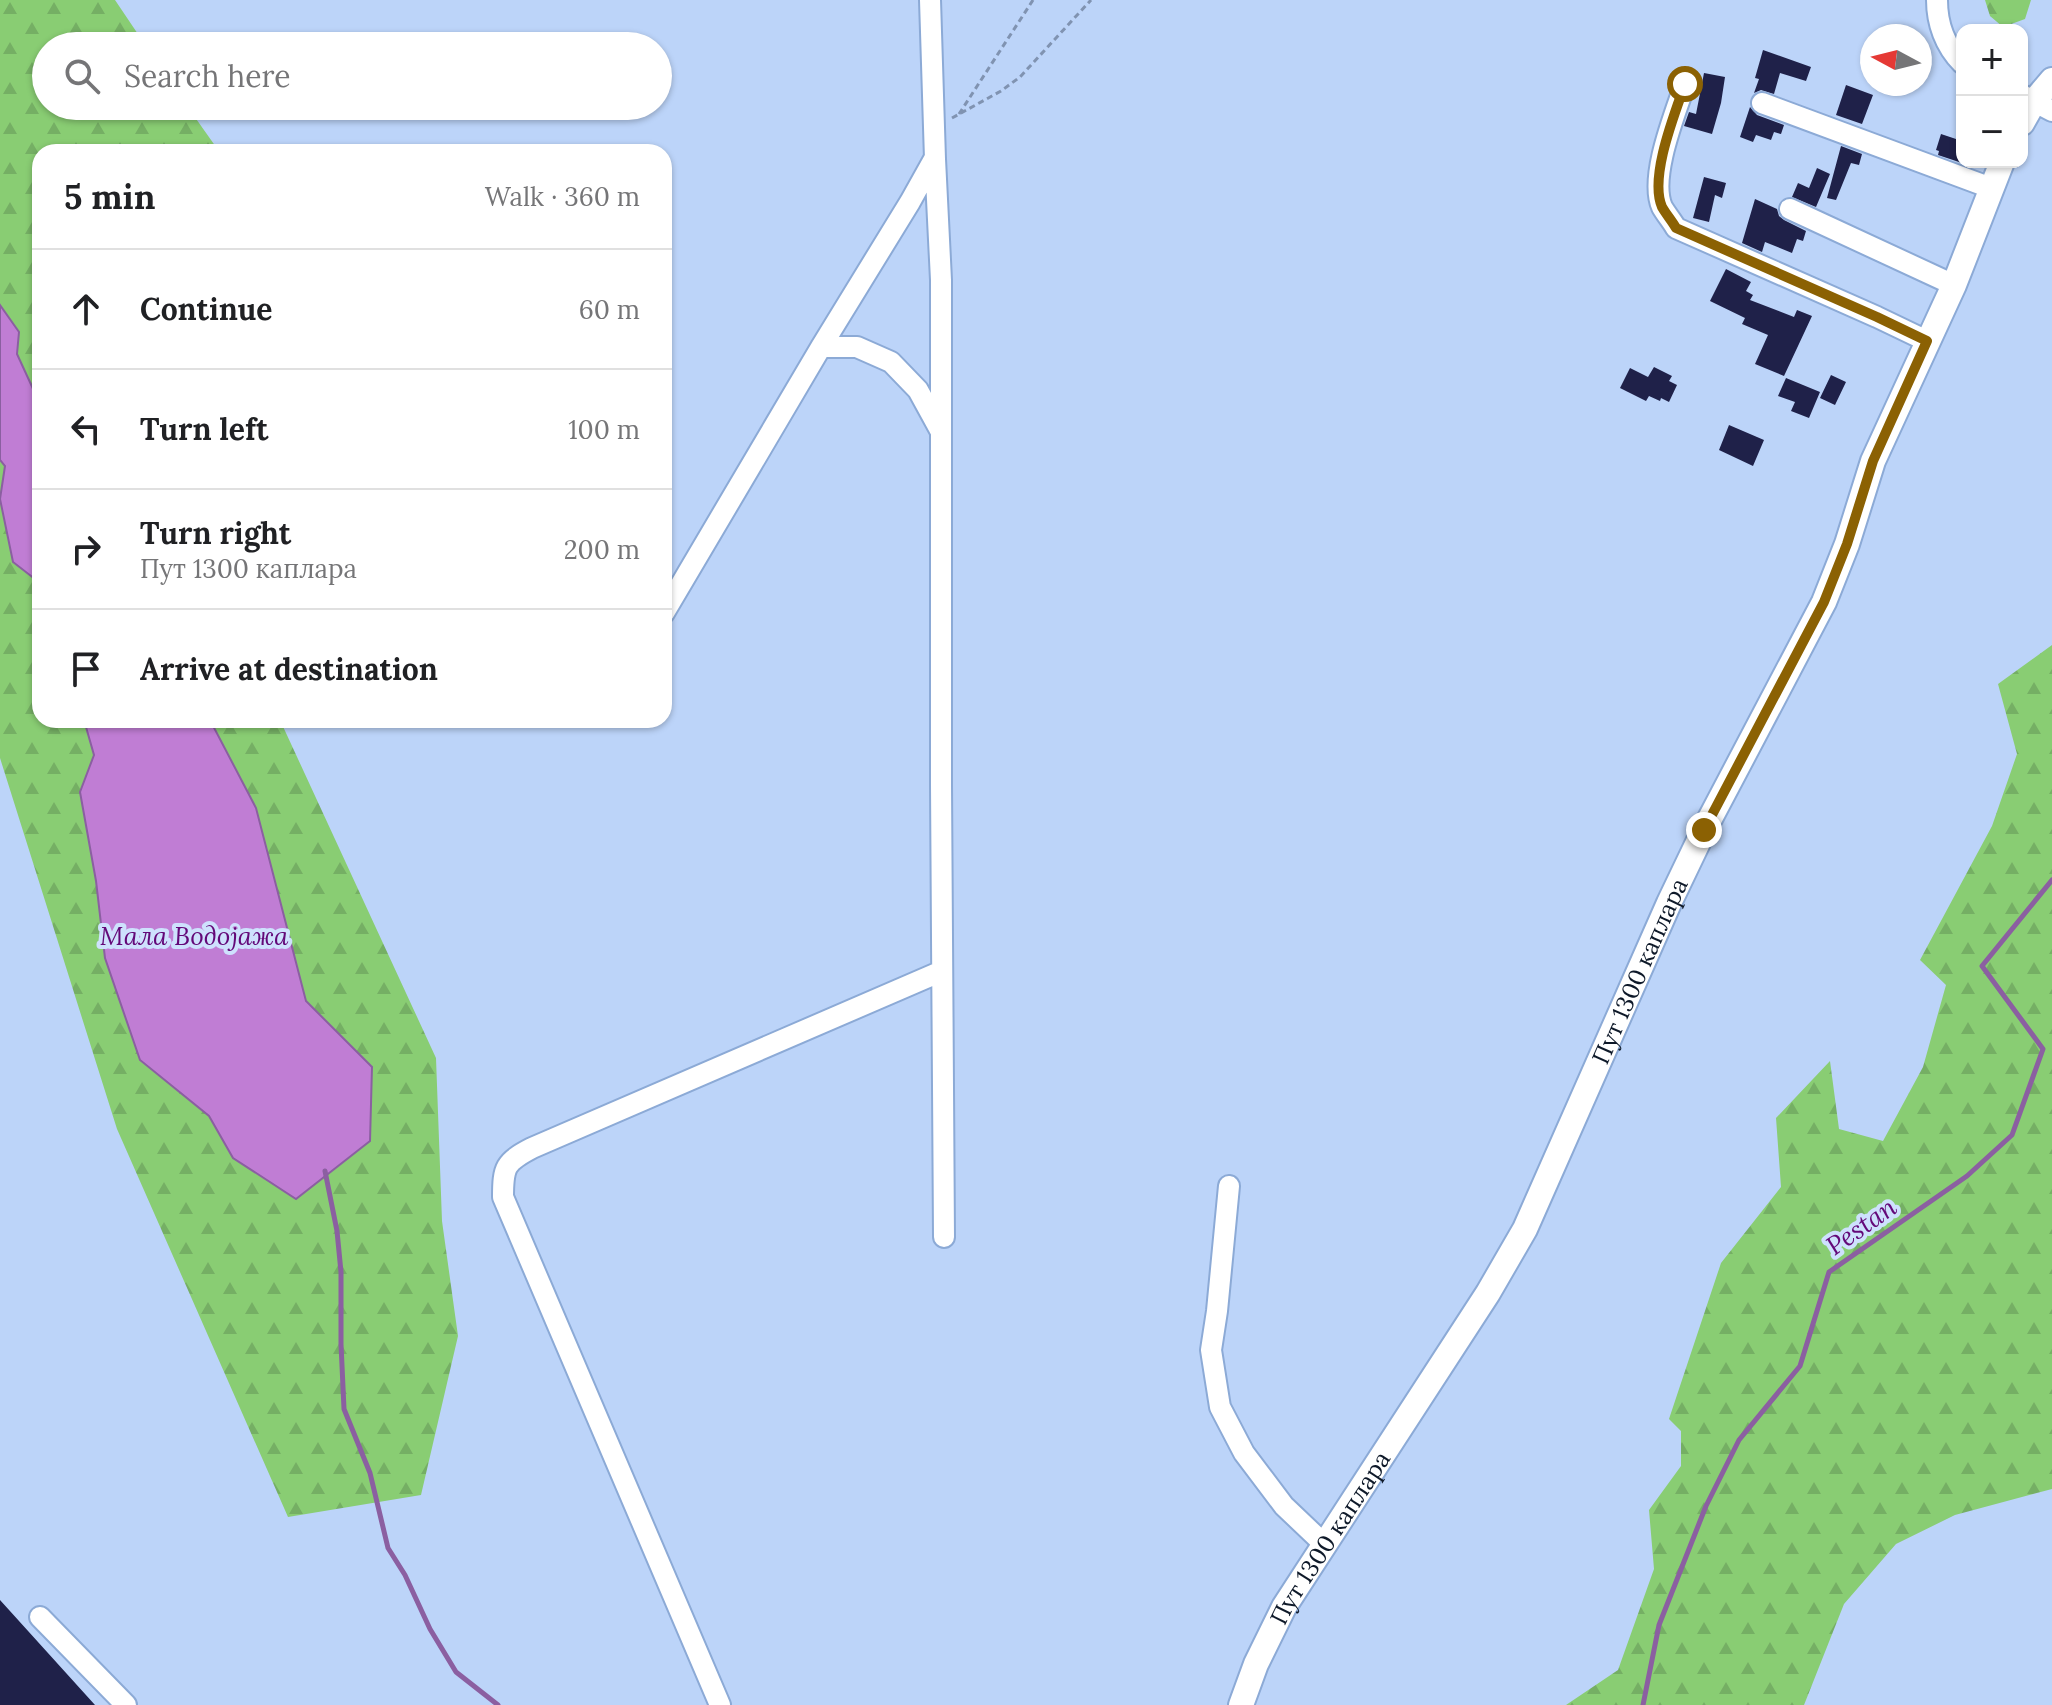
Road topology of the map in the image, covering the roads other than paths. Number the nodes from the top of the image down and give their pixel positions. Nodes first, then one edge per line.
1 (930, 0) edge
2 (1937, 0) edge
3 (1956, 57) edge
4 (2052, 80) edge
5 (1685, 84) dead end
6 (2036, 102) edge
7 (1762, 103) dead end
8 (935, 159) junction
9 (1999, 168) edge
10 (1991, 188) junction
11 (1790, 209) dead end
12 (1954, 285) junction
13 (1927, 341) junction
14 (821, 347) junction
15 (942, 434) junction
16 (672, 599) edge
17 (942, 971) junction
18 (1229, 1186) dead end
19 (944, 1237) dead end
20 (1324, 1544) junction
21 (40, 1617) dead end
22 (126, 1705) edge
23 (720, 1705) edge
24 (1241, 1705) edge

1 - 8 street
2 - 3 street
4 - 6 main road
5 - 13 street
7 - 10 street
8 - 14 street
8 - 15 street
9 - 10 main road, Пут 1300 каплара
10 - 12 main road, Пут 1300 каплара
11 - 12 street
12 - 13 main road, Пут 1300 каплара
13 - 20 main road, Пут 1300 каплара
14 - 15 street
14 - 16 street
15 - 17 street
17 - 19 street
17 - 23 street
18 - 20 street
20 - 24 main road, Пут 1300 каплара
21 - 22 street

